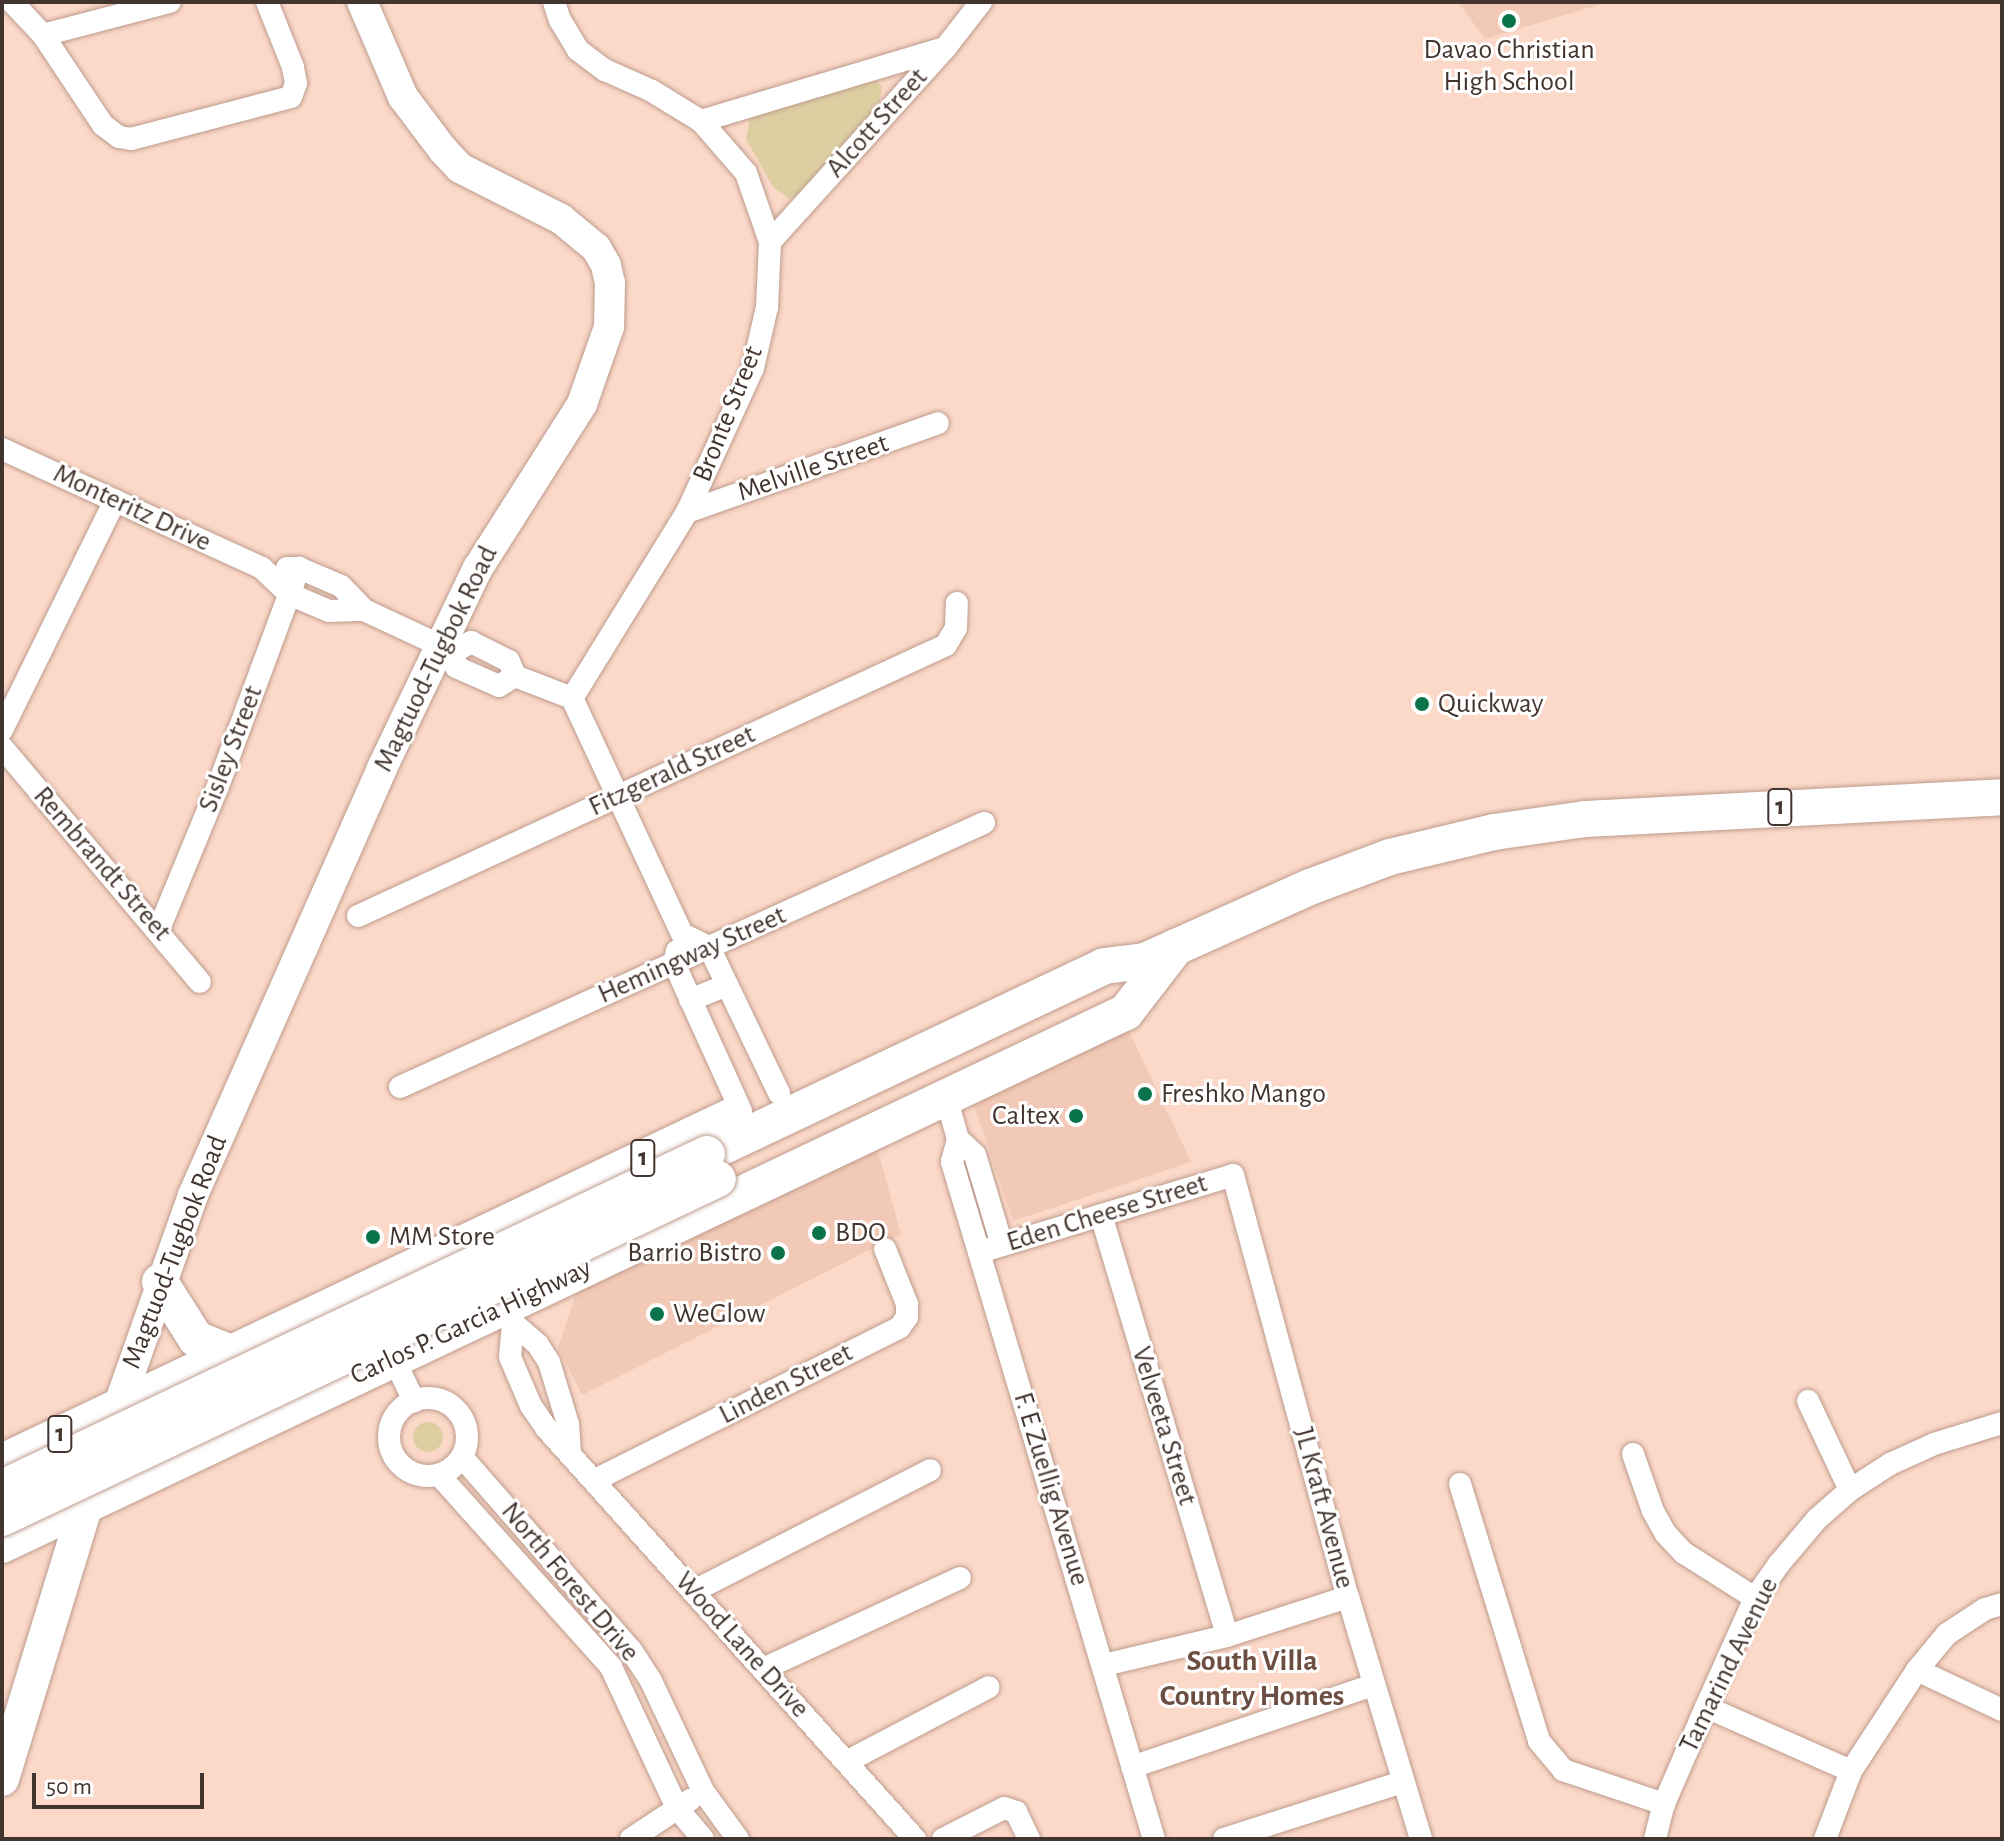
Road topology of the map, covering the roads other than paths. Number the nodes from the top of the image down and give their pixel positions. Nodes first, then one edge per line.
1 (12, 2) edge
2 (170, 2) edge
3 (267, 2) edge
4 (362, 2) edge
5 (554, 2) edge
6 (981, 2) edge
7 (43, 35) junction
8 (946, 47) junction
9 (701, 121) junction
10 (770, 242) junction
11 (938, 423) dead end
12 (2, 449) edge
13 (115, 500) junction
14 (687, 512) junction
15 (262, 568) junction
16 (299, 568) junction
17 (289, 594) junction
18 (957, 603) dead end
19 (364, 610) junction
20 (447, 649) junction
21 (572, 698) junction
22 (2, 730) edge
23 (2, 747) edge
24 (618, 796) junction
25 (2002, 797) edge
26 (984, 823) dead end
27 (358, 916) dead end
28 (159, 929) junction
29 (682, 934) junction
30 (709, 947) junction
31 (1161, 954) junction
32 (674, 963) junction
33 (200, 982) dead end
34 (727, 985) junction
35 (690, 1000) junction
36 (400, 1087) dead end
37 (779, 1093) junction
38 (946, 1097) junction
39 (741, 1111) junction
40 (958, 1139) junction
41 (638, 1160) junction
42 (712, 1166) junction
43 (1233, 1175) joint
44 (1101, 1215) junction
45 (671, 1228) junction
46 (472, 1238) junction
47 (1002, 1245) junction
48 (885, 1249) dead end
49 (980, 1252) junction
50 (160, 1282) junction
51 (361, 1291) junction
52 (509, 1315) junction
53 (270, 1334) junction
54 (231, 1353) junction
55 (394, 1359) junction
56 (195, 1370) junction
57 (414, 1401) junction
58 (1808, 1401) dead end
59 (302, 1402) junction
60 (118, 1407) junction
61 (2002, 1423) edge
62 (228, 1438) junction
63 (570, 1451) junction
64 (1633, 1454) dead end
65 (462, 1457) junction
66 (2, 1462) edge
67 (930, 1470) dead end
68 (439, 1475) junction
69 (595, 1480) junction
70 (1460, 1484) dead end
71 (2, 1488) edge
72 (1850, 1490) junction
73 (86, 1505) junction
74 (2, 1518) edge
75 (518, 1520) junction
76 (497, 1539) junction
77 (2, 1545) edge
78 (960, 1578) dead end
79 (694, 1591) junction
80 (1348, 1597) junction
81 (1755, 1598) junction
82 (2002, 1604) edge
83 (1227, 1636) junction
84 (1104, 1665) junction
85 (763, 1669) junction
86 (1917, 1670) junction
87 (1373, 1685) junction
88 (989, 1687) dead end
89 (1706, 1707) junction
90 (2002, 1710) edge
91 (846, 1762) junction
92 (1132, 1767) junction
93 (1851, 1771) junction
94 (2, 1779) edge
95 (1403, 1782) junction
96 (703, 1791) junction
97 (1664, 1804) junction
98 (677, 1808) junction
99 (631, 1839) edge
100 (703, 1839) edge
101 (738, 1839) edge
102 (915, 1839) edge
103 (943, 1839) edge
104 (1029, 1839) edge
105 (1154, 1839) edge
106 (1224, 1839) edge
107 (1421, 1839) edge
108 (1655, 1839) edge
109 (1825, 1839) edge

1 - 7 street
2 - 7 street
3 - 7 street
4 - 20 main road, Magtuod-Tugbok Road
5 - 9 street, Bronte Street
6 - 8 street, Alcott Street
8 - 9 street
8 - 10 street, Alcott Street
9 - 10 street, Bronte Street
10 - 14 street, Bronte Street
11 - 14 street, Melville Street
12 - 13 street, Monteritz Drive
13 - 15 street, Monteritz Drive
13 - 22 street
14 - 21 street, Bronte Street
15 - 16 street, Monteritz Drive
15 - 17 street, Monteritz Drive
16 - 17 street, Sisley Street
16 - 19 street, Monteritz Drive
17 - 19 street, Monteritz Drive
17 - 28 street, Sisley Street
18 - 24 street, Fitzgerald Street
19 - 20 street, Monteritz Drive
20 - 21 street, Monteritz Drive
20 - 50 main road, Magtuod-Tugbok Road
21 - 24 street
23 - 28 street, Rembrandt Street
24 - 27 street, Fitzgerald Street
24 - 29 street
25 - 31 highway, Carlos P. Garcia Highway / 1
26 - 30 street, Hemingway Street
28 - 33 street, Rembrandt Street
29 - 30 street
29 - 32 street
30 - 32 street, Hemingway Street
30 - 34 street
31 - 37 highway, Carlos P. Garcia Highway / 1
31 - 38 highway, Carlos P. Garcia Highway / 1
31 - 42 highway, Carlos P. Garcia Highway / 1
32 - 35 street
32 - 36 street, Hemingway Street
34 - 35 street
34 - 37 street
35 - 39 street
37 - 39 highway, Carlos P. Garcia Highway / 1
38 - 40 street, F. E Zuellig Avenue
38 - 45 highway, Carlos P. Garcia Highway / 1
39 - 41 highway, Carlos P. Garcia Highway / 1
40 - 47 street, F. E Zuellig Avenue
40 - 49 street, F. E Zuellig Avenue
41 - 45 highway
41 - 46 highway, Carlos P. Garcia Highway / 1
42 - 71 highway, Carlos P. Garcia Highway / 1, bridge
42 - 74 highway, Carlos P. Garcia Highway / 1, bridge
43 - 44 street, Eden Cheese Street
43 - 80 street, JL Kraft Avenue
44 - 47 street, Eden Cheese Street
44 - 83 street, Velveeta Street
45 - 52 highway, Carlos P. Garcia Highway / 1
46 - 51 highway, Carlos P. Garcia Highway / 1
46 - 52 highway
47 - 49 street, Eden Cheese Street
48 - 69 street, Linden Street
49 - 84 street, F. E Zuellig Avenue
50 - 54 highway
50 - 60 main road, Magtuod-Tugbok Road
51 - 53 highway, Carlos P. Garcia Highway / 1
51 - 55 highway
52 - 55 highway, Carlos P. Garcia Highway / 1
52 - 63 street
52 - 63 street, Wood Lane Drive
53 - 54 highway, Carlos P. Garcia Highway / 1
53 - 59 highway
54 - 56 highway, Carlos P. Garcia Highway / 1
55 - 57 street
55 - 59 highway, Carlos P. Garcia Highway / 1
56 - 60 highway, Carlos P. Garcia Highway / 1
56 - 62 highway
57 - 65 street
57 - 68 street
58 - 72 street
59 - 62 highway, Carlos P. Garcia Highway / 1
60 - 66 highway, Carlos P. Garcia Highway / 1
60 - 73 main road
61 - 72 street, Tamarind Avenue
62 - 73 highway, Carlos P. Garcia Highway / 1
63 - 69 street, Wood Lane Drive
64 - 81 street
65 - 68 street
65 - 75 street, North Forest Drive
67 - 79 street
68 - 76 street, North Forest Drive
69 - 79 street, Wood Lane Drive
70 - 97 street
72 - 81 street, Tamarind Avenue
73 - 77 highway, Carlos P. Garcia Highway / 1
73 - 94 main road
75 - 76 street
75 - 96 street, North Forest Drive
76 - 98 street, North Forest Drive
78 - 85 street
79 - 85 street, Wood Lane Drive
80 - 83 street
80 - 87 street, JL Kraft Avenue
81 - 89 street, Tamarind Avenue
82 - 86 street
83 - 84 street
84 - 92 street, F. E Zuellig Avenue
85 - 91 street, Wood Lane Drive
86 - 90 street
86 - 93 street
87 - 92 street
87 - 95 street, JL Kraft Avenue
88 - 91 street
89 - 93 street
89 - 97 street, Tamarind Avenue
91 - 102 street, Wood Lane Drive
92 - 105 street, F. E Zuellig Avenue
93 - 109 street
95 - 106 street
95 - 107 street, JL Kraft Avenue
96 - 98 street
96 - 101 street, North Forest Drive
97 - 108 street, Tamarind Avenue
98 - 99 street
98 - 100 street, North Forest Drive
103 - 104 street

